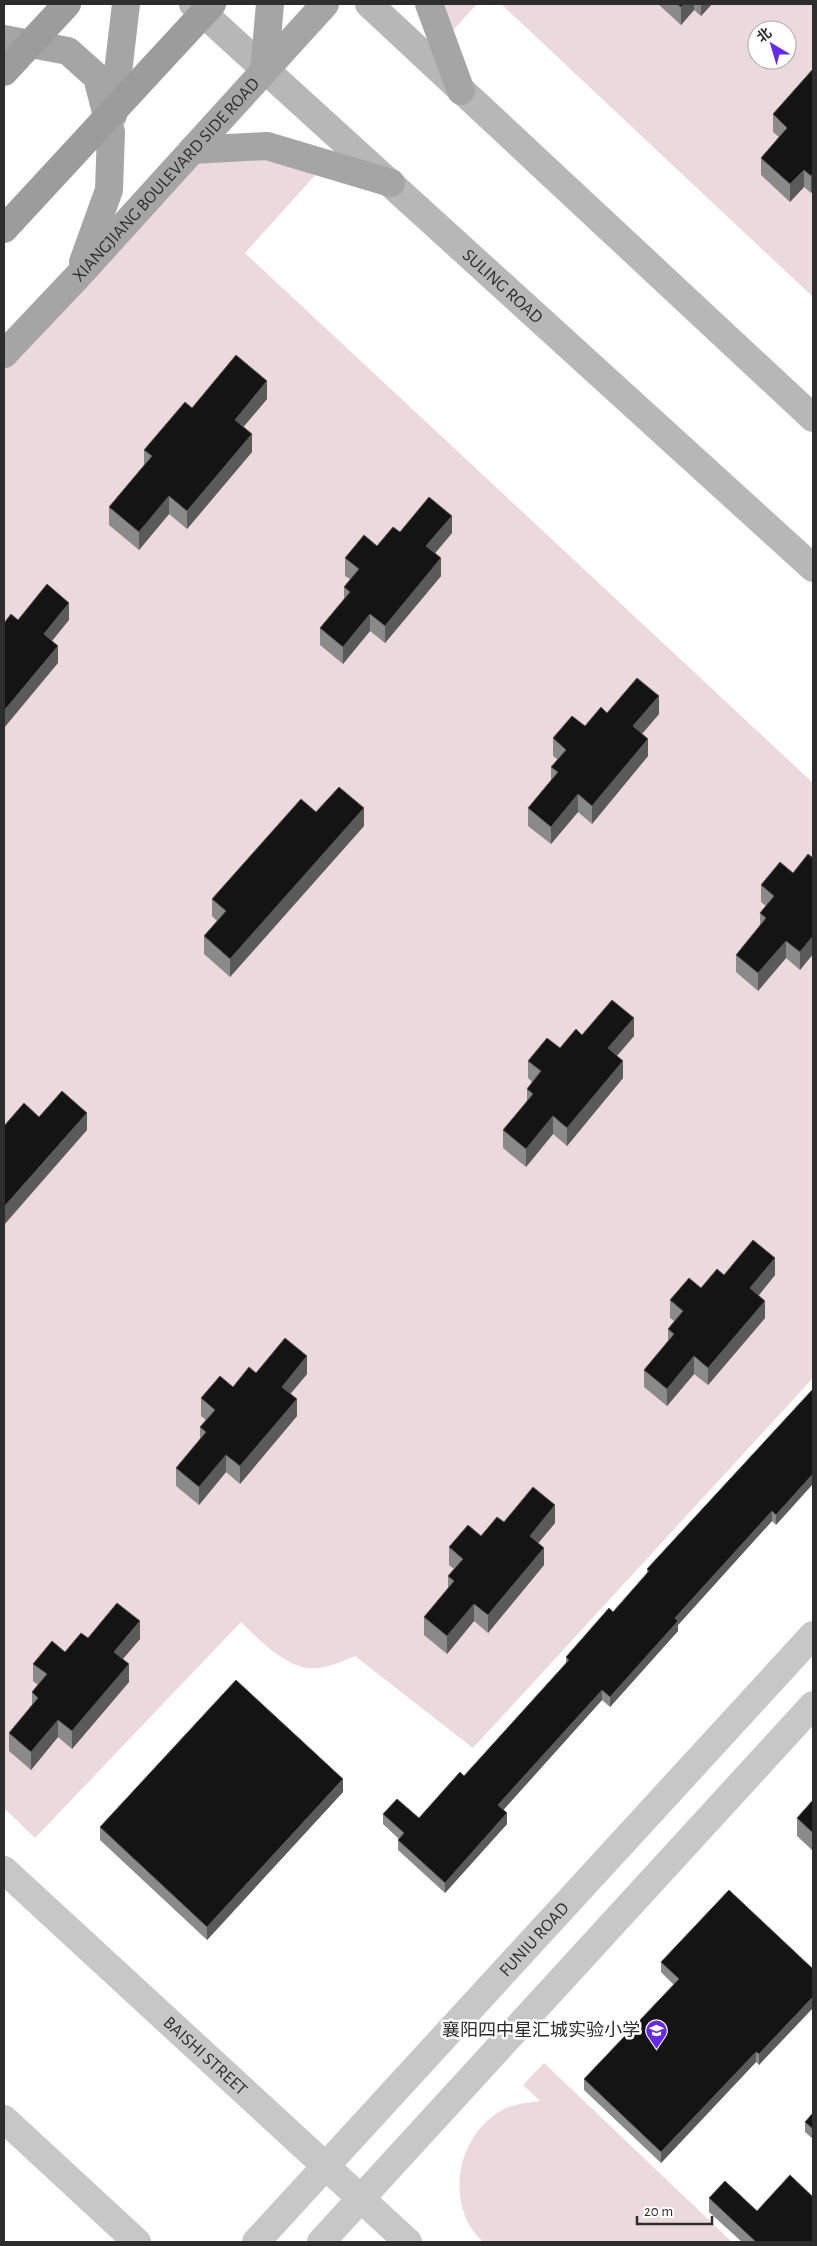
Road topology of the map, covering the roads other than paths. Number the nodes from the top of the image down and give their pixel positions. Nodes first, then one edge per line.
1 (67, 4) edge
2 (126, 4) edge
3 (193, 4) edge
4 (212, 4) edge
5 (270, 4) edge
6 (325, 4) edge
7 (369, 4) edge
8 (429, 4) edge
9 (4, 39) edge
10 (264, 71) junction
11 (4, 72) edge
12 (461, 91) junction
13 (111, 132) junction
14 (192, 150) junction
15 (391, 183) junction
16 (4, 229) edge
17 (78, 276) junction
18 (4, 354) edge
19 (813, 418) edge
20 (813, 568) edge
21 (813, 1635) edge
22 (813, 1705) edge
23 (4, 1870) edge
24 (4, 2119) edge
25 (325, 2166) junction
26 (361, 2199) junction
27 (137, 2242) edge
28 (256, 2242) edge
29 (321, 2242) edge
30 (408, 2242) edge

1 - 11 highway, bridge
2 - 13 main road
3 - 10 main road, SULING ROAD
4 - 16 highway, bridge
5 - 10 main road
6 - 10 main road, XIANGJIANG BOULEVARD SIDE ROAD
7 - 12 main road
8 - 12 main road
9 - 13 main road
10 - 14 main road, XIANGJIANG BOULEVARD SIDE ROAD
10 - 15 main road, SULING ROAD
12 - 19 main road
13 - 17 main road
14 - 15 main road
14 - 17 main road, XIANGJIANG BOULEVARD SIDE ROAD
15 - 20 main road, SULING ROAD
17 - 18 main road, XIANGJIANG BOULEVARD SIDE ROAD
21 - 25 street, FUNIU ROAD
22 - 26 street
23 - 25 street, BAISHI STREET
24 - 27 street
25 - 26 street, BAISHI STREET
25 - 28 street, FUNIU ROAD
26 - 29 street
26 - 30 street, BAISHI STREET

